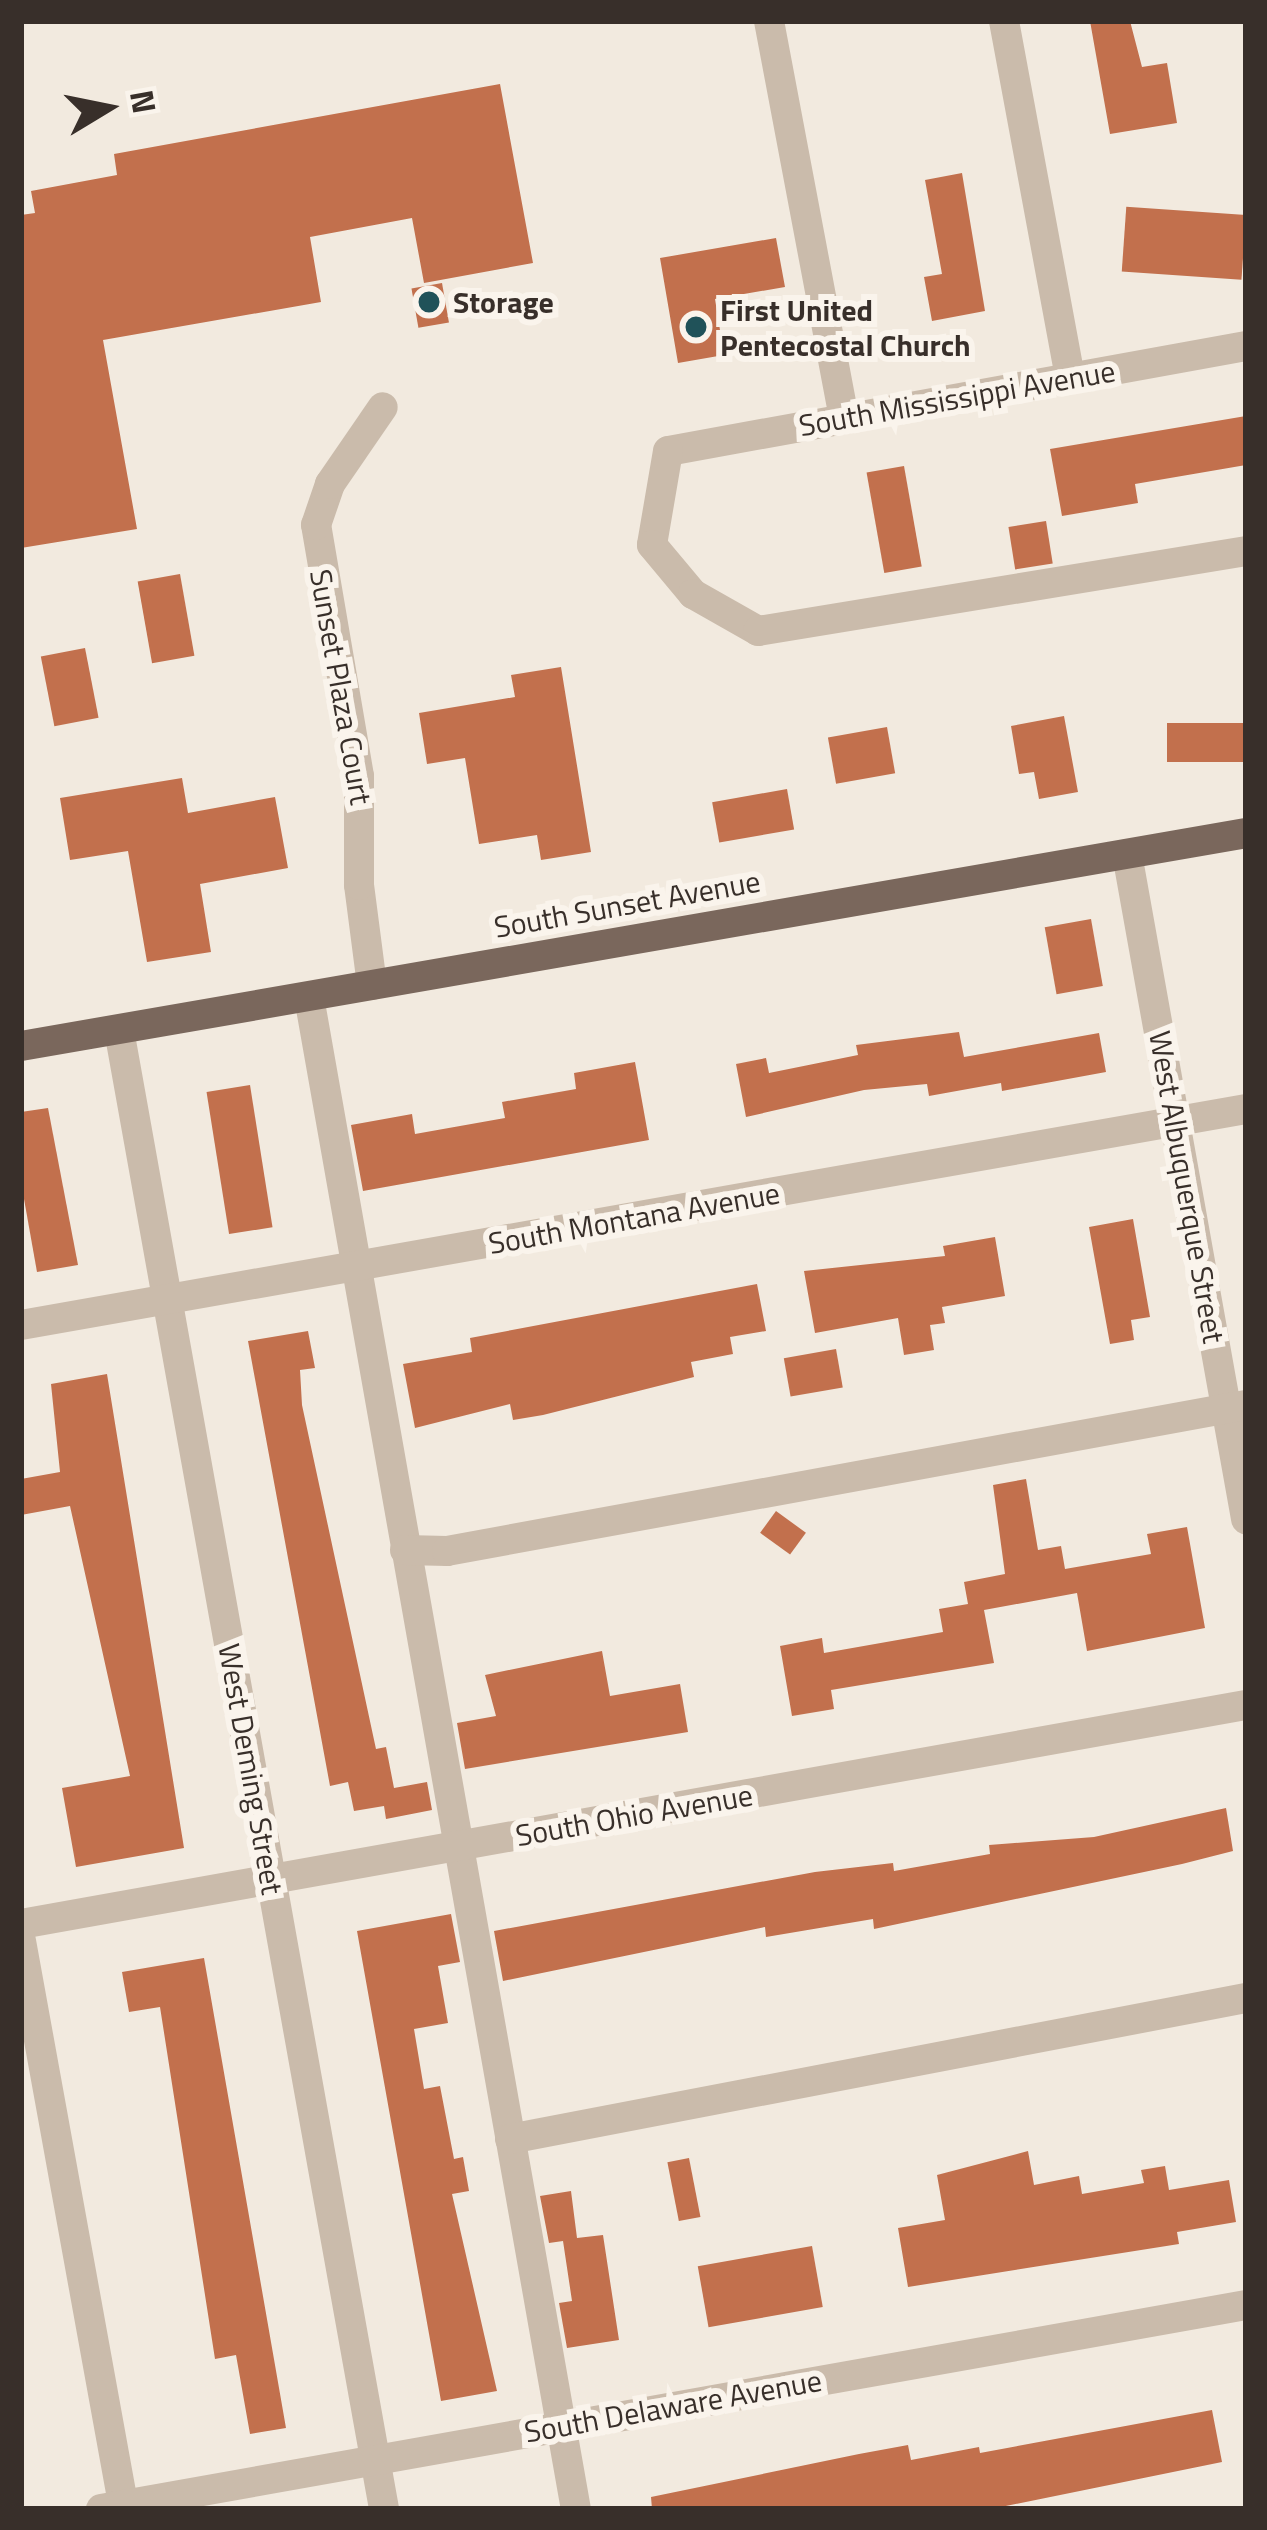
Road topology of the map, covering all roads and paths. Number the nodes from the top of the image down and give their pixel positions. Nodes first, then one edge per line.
1 (769, 21) edge
2 (1004, 21) edge
3 (1246, 346) edge
4 (1070, 378) junction
5 (383, 407) dead end
6 (844, 419) junction
7 (1246, 551) edge
8 (1246, 833) edge
9 (1127, 854) junction
10 (372, 986) junction
11 (309, 997) junction
12 (119, 1030) junction
13 (21, 1046) edge
14 (1246, 1109) edge
15 (1175, 1121) junction
16 (355, 1267) junction
17 (166, 1301) junction
18 (21, 1325) edge
19 (1236, 1407) edge
20 (1246, 1520) edge
21 (405, 1550) junction
22 (1246, 1705) edge
23 (457, 1847) junction
24 (271, 1880) junction
25 (21, 1924) edge
26 (21, 1941) edge
27 (1246, 1998) edge
28 (510, 2139) junction
29 (1246, 2305) edge
30 (562, 2426) junction
31 (375, 2458) junction
32 (116, 2508) edge
33 (384, 2509) edge
34 (576, 2509) edge

1 - 6 street
2 - 4 street
3 - 4 street, South Mississippi Avenue
4 - 6 street, South Mississippi Avenue
5 - 10 street, Sunset Plaza Court
6 - 7 street, South Mississippi Avenue
8 - 9 main road, South Sunset Avenue
9 - 10 main road, South Sunset Avenue
9 - 15 street, West Albuquerque Street
10 - 11 main road, South Sunset Avenue
11 - 12 main road, South Sunset Avenue
11 - 16 street
12 - 13 main road, South Sunset Avenue
12 - 17 street, West Deming Street
14 - 15 street, South Montana Avenue
15 - 16 street, South Montana Avenue
15 - 19 street, West Albuquerque Street
16 - 17 street, South Montana Avenue
16 - 21 street
17 - 18 street, South Montana Avenue
17 - 24 street, West Deming Street
19 - 20 street, West Albuquerque Street
19 - 21 street
21 - 23 street
22 - 23 street, South Ohio Avenue
23 - 24 street, South Ohio Avenue
23 - 28 street
24 - 25 street, South Ohio Avenue
24 - 31 street, West Deming Street
26 - 32 street
27 - 28 street
28 - 30 street
29 - 30 street, South Delaware Avenue
30 - 31 street, South Delaware Avenue
30 - 34 street
31 - 32 street, South Delaware Avenue
31 - 33 street, West Deming Street

